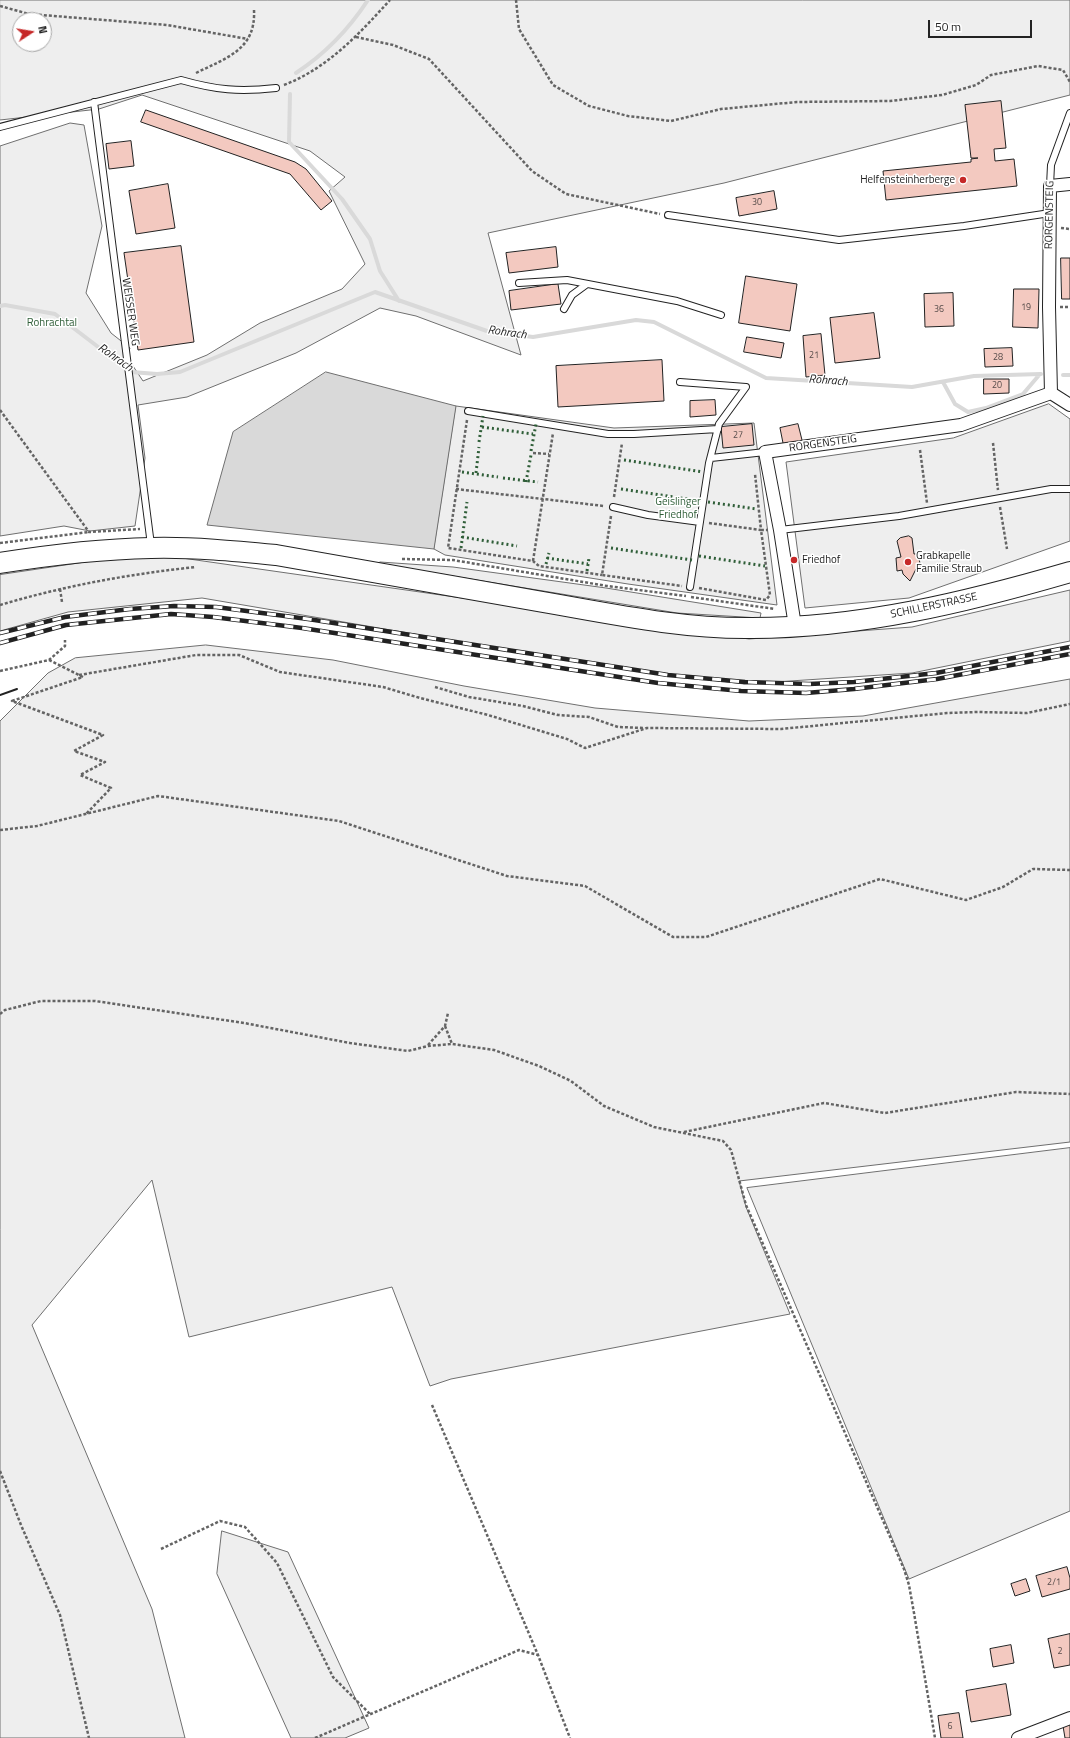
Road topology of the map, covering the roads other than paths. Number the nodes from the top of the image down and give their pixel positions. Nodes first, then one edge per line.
1 (276, 88) road end
2 (94, 102) junction
3 (1070, 113) edge
4 (0, 127) edge
5 (1070, 184) edge
6 (1050, 186) junction
7 (1050, 213) junction
8 (668, 216) road end
9 (519, 283) dead end
10 (587, 284) junction
11 (564, 309) dead end
12 (721, 315) dead end
13 (680, 382) dead end
14 (1052, 393) junction
15 (1070, 405) edge
16 (468, 411) road end
17 (718, 429) junction
18 (765, 452) junction
19 (710, 458) junction
20 (1070, 489) edge
21 (613, 506) road end
22 (700, 522) junction
23 (780, 530) junction
24 (151, 548) junction
25 (0, 563) edge
26 (1070, 572) edge
27 (690, 587) road end
28 (794, 619) junction
29 (1070, 1718) edge
30 (1018, 1738) edge

1 - 2 lane
2 - 4 lane
2 - 24 lane, WEISSER WEG
3 - 6 lane, RORGENSTEIG
5 - 6 street
6 - 7 street, RORGENSTEIG
7 - 8 lane
7 - 14 street, RORGENSTEIG
9 - 10 lane
10 - 11 lane
10 - 12 lane
13 - 17 lane
14 - 15 street
14 - 18 street, RORGENSTEIG
16 - 17 lane
17 - 19 lane
18 - 19 lane
18 - 23 street
19 - 22 lane
20 - 23 lane
21 - 22 lane
22 - 27 lane
23 - 28 street
24 - 25 main road, SCHILLERSTRASSE
24 - 28 main road, SCHILLERSTRASSE
26 - 28 main road, SCHILLERSTRASSE
29 - 30 street

